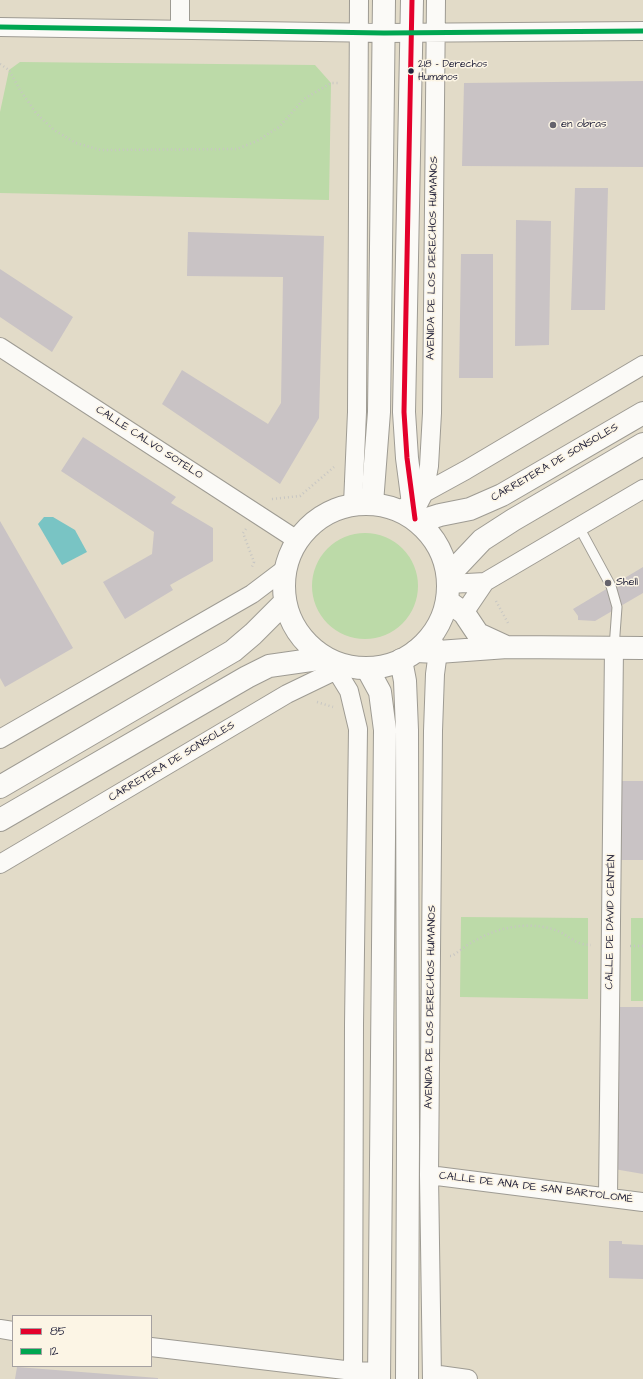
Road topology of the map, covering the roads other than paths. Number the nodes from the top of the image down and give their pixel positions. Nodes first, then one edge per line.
1 (180, 0) edge
2 (359, 0) edge
3 (384, 0) edge
4 (412, 0) edge
5 (436, 0) edge
6 (0, 27) edge
7 (180, 29) junction
8 (643, 31) edge
9 (359, 32) junction
10 (384, 33) junction
11 (412, 33) junction
12 (436, 33) junction
13 (0, 347) edge
14 (643, 365) edge
15 (643, 413) edge
16 (643, 444) edge
17 (407, 458) junction
18 (429, 466) junction
19 (466, 470) junction
20 (643, 489) edge
21 (363, 503) junction
22 (414, 509) junction
23 (579, 527) junction
24 (297, 540) junction
25 (285, 569) junction
26 (485, 582) junction
27 (452, 594) junction
28 (285, 602) junction
29 (434, 644) junction
30 (507, 647) junction
31 (614, 648) junction
32 (643, 648) edge
33 (408, 656) junction
34 (334, 663) junction
35 (367, 668) junction
36 (316, 681) junction
37 (349, 691) junction
38 (0, 739) edge
39 (0, 787) edge
40 (0, 820) edge
41 (0, 864) edge
42 (429, 1175) junction
43 (608, 1197) junction
44 (643, 1202) edge
45 (0, 1329) edge
46 (12, 1331) edge
47 (152, 1347) edge
48 (353, 1375) edge
49 (379, 1375) edge
50 (432, 1377) edge
51 (407, 1379) edge
52 (468, 1379) edge

1 - 7 street
2 - 9 street
3 - 10 main road
4 - 11 main road
5 - 12 street, AVENIDA DE LOS DERECHOS HUMANOS
6 - 7 street
7 - 9 street
8 - 12 street
9 - 10 street
9 - 21 street
10 - 11 street
10 - 21 main road
11 - 12 street
11 - 17 main road
12 - 18 street, AVENIDA DE LOS DERECHOS HUMANOS
13 - 24 street, CALLE CALVO SOTELO
14 - 19 street
15 - 22 main road, CARRETERA DE SONSOLES
16 - 27 main road
17 - 18 street
17 - 22 main road
18 - 19 street
18 - 22 street, AVENIDA DE LOS DERECHOS HUMANOS
19 - 22 street
20 - 23 street
21 - 22 main road
21 - 24 main road
22 - 27 main road
23 - 26 street
23 - 31 lane
24 - 25 main road
25 - 28 main road
25 - 38 street
26 - 27 street
26 - 27 street
27 - 29 main road
27 - 30 main road
28 - 34 main road
28 - 39 main road
29 - 30 main road
29 - 33 main road
29 - 42 street, AVENIDA DE LOS DERECHOS HUMANOS
30 - 31 main road
31 - 32 main road
31 - 43 street, CALLE DE DAVID CENTÉN
33 - 35 main road
33 - 51 main road, AVENIDA DE LOS DERECHOS HUMANOS
34 - 35 main road
34 - 36 street, CARRETERA DE SONSOLES
34 - 37 street
34 - 40 main road
35 - 49 main road
36 - 37 street
36 - 41 street, CARRETERA DE SONSOLES
37 - 48 street
42 - 43 street, CALLE DE ANA DE SAN BARTOLOMÉ
42 - 50 street, AVENIDA DE LOS DERECHOS HUMANOS
43 - 44 street, CALLE DE ANA DE SAN BARTOLOMÉ
45 - 46 street
47 - 48 street
48 - 49 street
50 - 52 street

